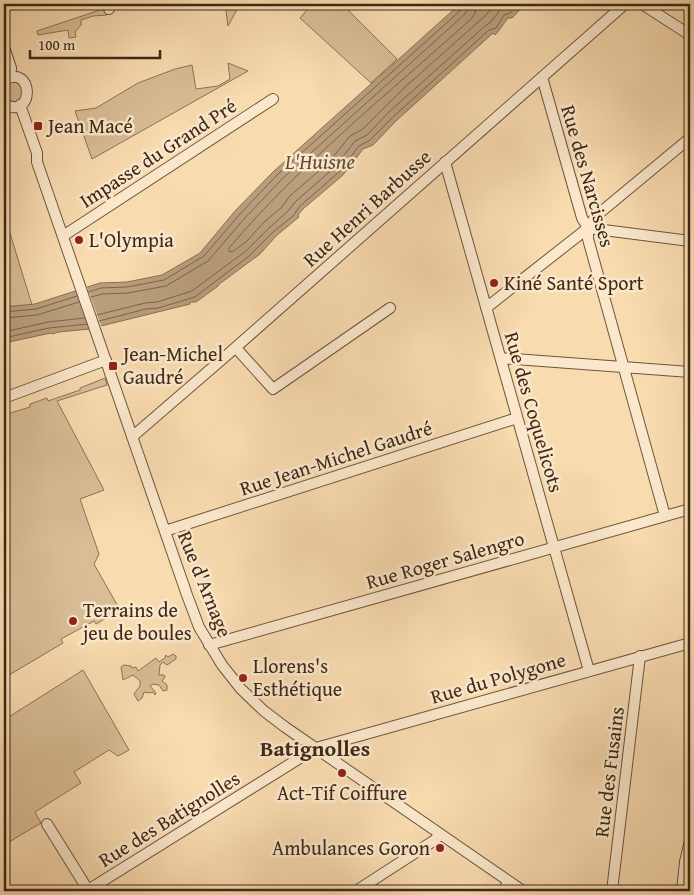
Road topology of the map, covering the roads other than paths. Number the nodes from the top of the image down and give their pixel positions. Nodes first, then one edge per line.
1 (8, 4) edge
2 (625, 4) edge
3 (642, 4) edge
4 (4, 5) edge
5 (690, 35) edge
6 (4, 47) edge
7 (8, 75) edge
8 (542, 77) junction
9 (273, 99) dead end
10 (12, 105) edge
11 (690, 138) edge
12 (445, 162) junction
13 (588, 228) junction
14 (62, 236) junction
15 (690, 241) edge
16 (390, 308) dead end
17 (486, 308) junction
18 (236, 348) junction
19 (105, 358) junction
20 (500, 358) junction
21 (623, 366) junction
22 (690, 372) edge
23 (4, 398) edge
24 (518, 418) junction
25 (132, 437) junction
26 (690, 508) edge
27 (665, 516) junction
28 (165, 531) junction
29 (554, 547) junction
30 (690, 642) edge
31 (209, 645) junction
32 (640, 656) junction
33 (589, 671) junction
34 (316, 748) junction
35 (47, 824) dead end
36 (440, 834) junction
37 (690, 841) edge
38 (508, 881) junction
39 (91, 890) edge
40 (356, 891) edge
41 (504, 891) edge
42 (523, 891) edge
43 (612, 891) edge
44 (682, 891) edge

1 - 4 street
2 - 8 street, Rue Henri Barbusse
3 - 5 street
6 - 7 street
7 - 10 street
8 - 12 street, Rue Henri Barbusse
8 - 13 street, Rue des Narcisses
9 - 14 street, Impasse du Grand Pré
10 - 14 street
11 - 13 street
12 - 17 street, Rue des Coquelicots
12 - 18 street, Rue Henri Barbusse
13 - 15 street
13 - 17 street
13 - 21 street, Rue des Narcisses
14 - 19 street, Rue d'Arnage
16 - 18 street
17 - 20 street, Rue des Coquelicots
18 - 25 street, Rue Henri Barbusse
19 - 23 street
19 - 25 street, Rue d'Arnage
20 - 21 street
20 - 24 street, Rue des Coquelicots
21 - 22 street
21 - 27 street, Rue des Narcisses
24 - 28 street, Rue Jean-Michel Gaudré
24 - 29 street, Rue des Coquelicots
25 - 28 street, Rue d'Arnage
26 - 27 street, Rue Roger Salengro
27 - 29 street, Rue Roger Salengro
28 - 31 street, Rue d'Arnage
29 - 31 street, Rue Roger Salengro
29 - 33 street, Rue des Coquelicots
30 - 32 street, Rue du Polygone
31 - 34 street, Rue d'Arnage
32 - 33 street, Rue du Polygone
32 - 43 street, Rue des Fusains
33 - 34 street, Rue du Polygone
34 - 36 street, Rue d'Arnage
34 - 39 street, Rue des Batignolles
35 - 39 street, Rue des Batignolles
36 - 38 street, Rue d'Arnage
36 - 40 street
37 - 44 street
38 - 41 street
38 - 42 street, Rue d'Arnage

